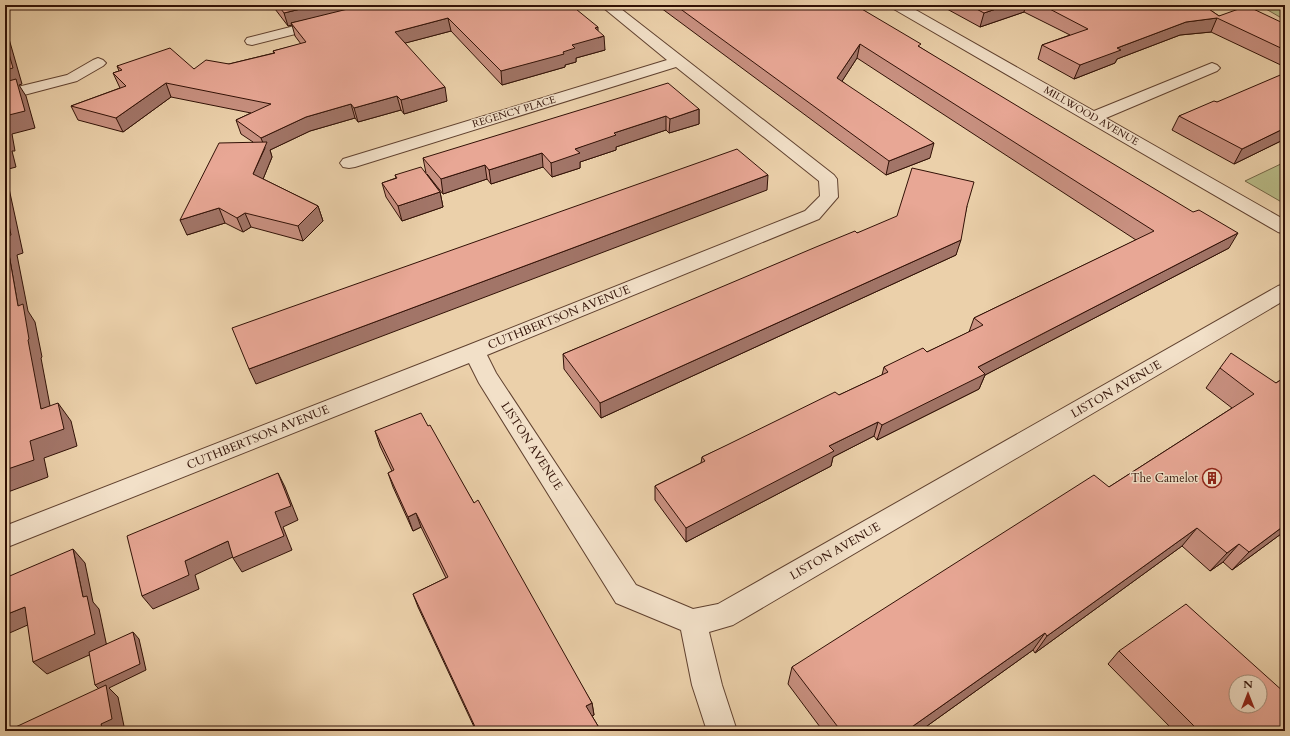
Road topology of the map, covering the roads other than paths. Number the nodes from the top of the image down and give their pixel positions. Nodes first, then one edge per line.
1 (607, 5) edge
2 (897, 5) edge
3 (334, 21) edge
4 (252, 41) dead end
5 (678, 61) junction
6 (98, 64) dead end
7 (1212, 68) dead end
8 (5, 95) edge
9 (1094, 117) junction
10 (349, 163) dead end
11 (1285, 228) edge
12 (1282, 298) edge
13 (474, 352) junction
14 (5, 537) edge
15 (693, 622) junction
16 (722, 731) edge

1 - 5 street, CUTHBERTSON AVENUE
2 - 9 street, MILLWOOD AVENUE
3 - 4 street
5 - 10 street, REGENCY PLACE
5 - 13 street, CUTHBERTSON AVENUE
6 - 8 street
7 - 9 street
9 - 11 street, MILLWOOD AVENUE
12 - 15 street, LISTON AVENUE
13 - 14 street, CUTHBERTSON AVENUE
13 - 15 street, LISTON AVENUE
15 - 16 street

